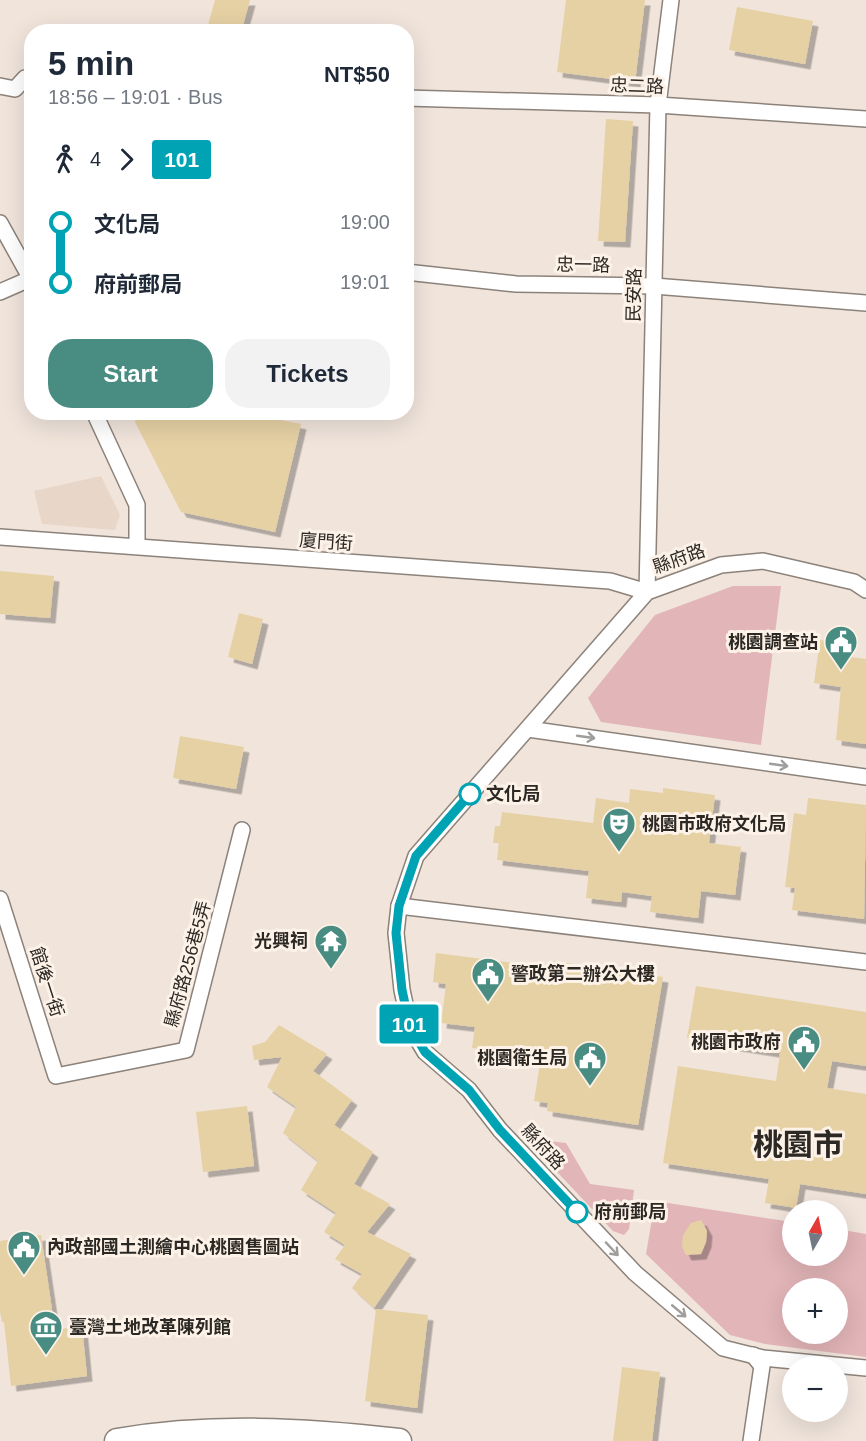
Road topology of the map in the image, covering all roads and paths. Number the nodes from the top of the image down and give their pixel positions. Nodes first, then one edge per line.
1 (671, 0) edge
2 (24, 79) edge
3 (0, 86) edge
4 (414, 98) edge
5 (658, 105) junction
6 (866, 119) edge
7 (0, 223) edge
8 (24, 267) edge
9 (414, 273) edge
10 (24, 283) edge
11 (654, 286) junction
12 (0, 292) edge
13 (866, 303) edge
14 (98, 420) edge
15 (0, 537) edge
16 (137, 546) junction
17 (866, 590) edge
18 (647, 592) junction
19 (528, 729) junction
20 (866, 777) edge
21 (242, 830) dead end
22 (0, 900) edge
23 (399, 906) junction
24 (866, 962) edge
25 (56, 1076) joint
26 (763, 1360) junction
27 (866, 1368) edge
28 (117, 1441) edge
29 (399, 1441) edge
30 (751, 1441) edge

1 - 5 street, 民安路
2 - 3 street
4 - 5 street, 忠二路
5 - 6 street, 忠二路
5 - 11 street, 民安路
7 - 8 street
9 - 11 street, 忠一路
10 - 12 street
11 - 13 street, 忠一路
11 - 18 street, 民安路
14 - 16 street
15 - 16 street, 廈門街
16 - 18 street, 廈門街
17 - 18 street, 縣府路
18 - 19 street, 縣府路
19 -> 20 street
19 - 23 street, 縣府路
21 - 25 street, 縣府路256巷5弄
22 - 25 street, 館後一街
23 - 24 street
23 -> 26 street, 縣府路
26 - 27 street, 縣府路
26 - 30 street
28 - 29 main road

